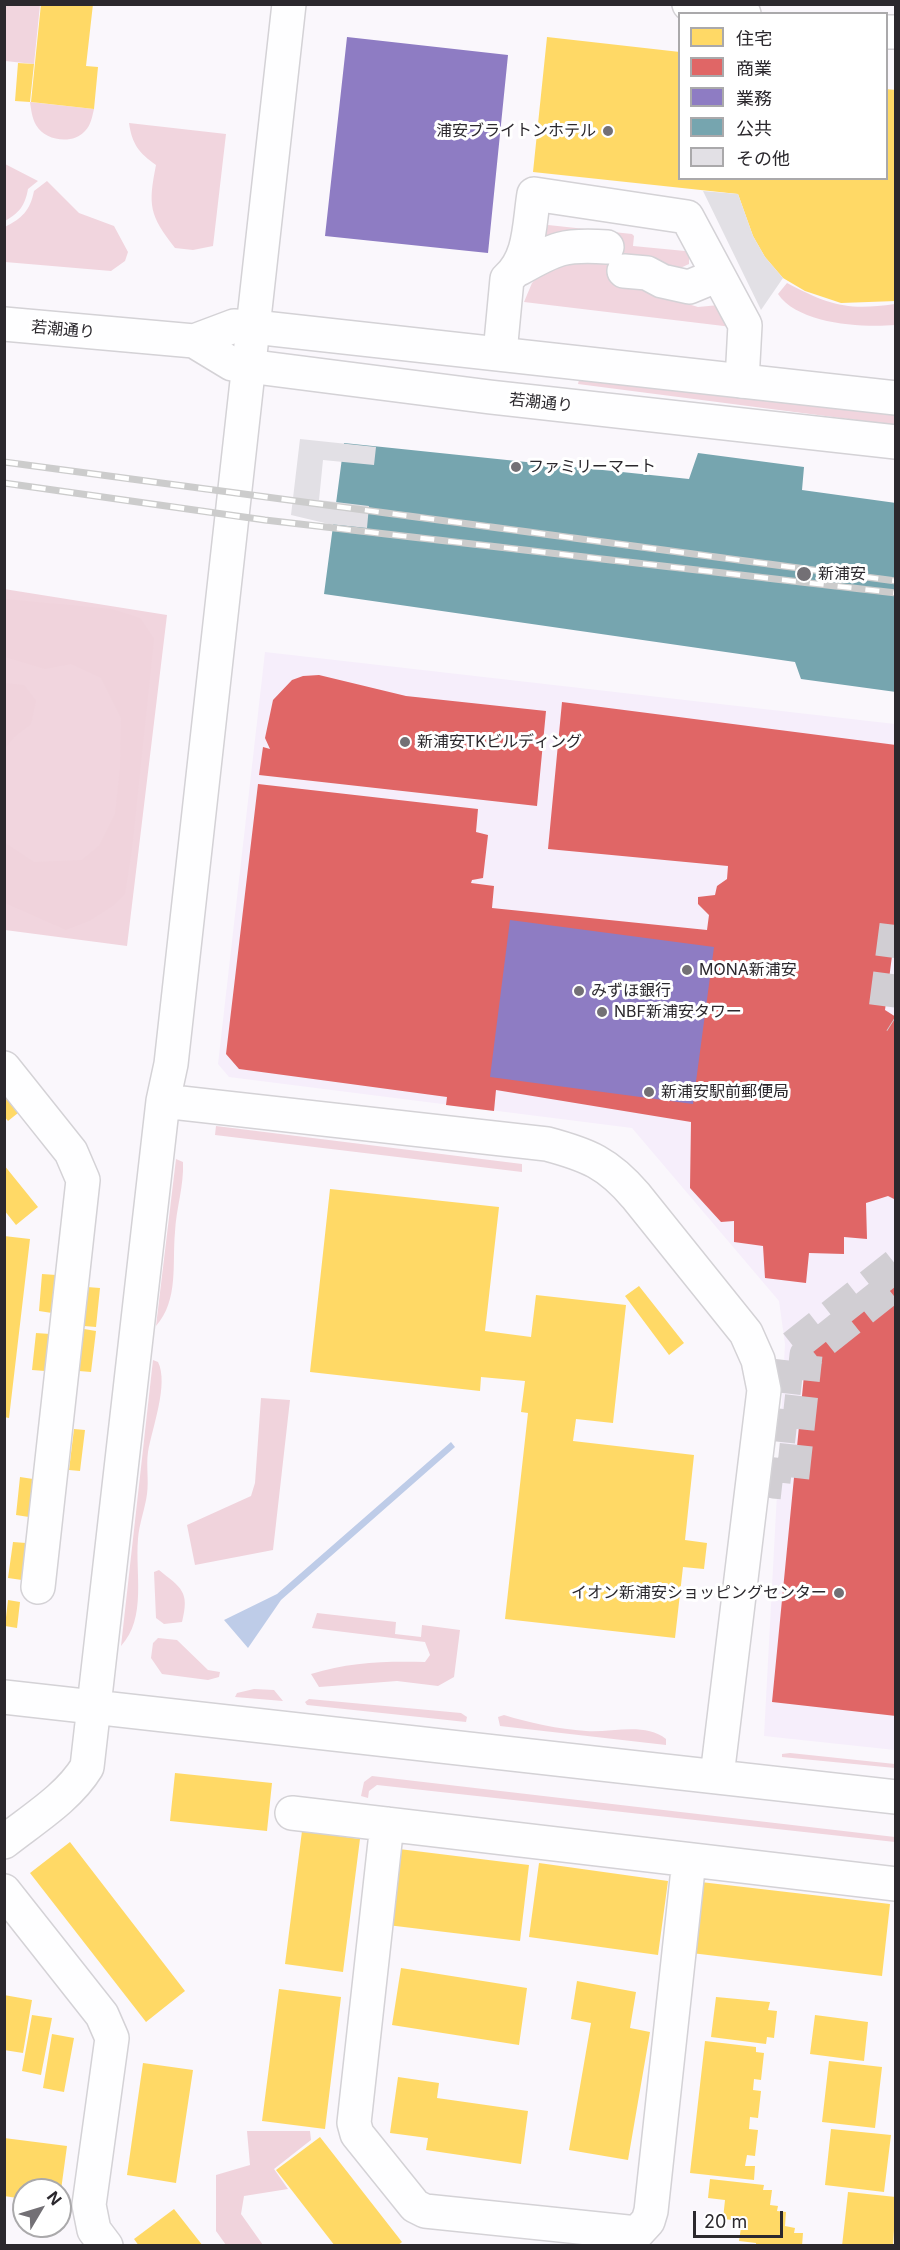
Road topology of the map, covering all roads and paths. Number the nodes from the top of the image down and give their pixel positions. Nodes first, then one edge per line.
1 (289, 4) edge
2 (689, 4) edge
3 (733, 12) edge
4 (519, 269) junction
5 (718, 275) junction
6 (4, 324) edge
7 (254, 327) junction
8 (194, 341) junction
9 (500, 353) junction
10 (249, 365) junction
11 (742, 381) junction
12 (896, 398) edge
13 (896, 442) edge
14 (4, 1068) edge
15 (163, 1101) junction
16 (38, 1587) dead end
17 (4, 1697) edge
18 (95, 1707) junction
19 (717, 1776) junction
20 (896, 1797) edge
21 (292, 1813) dead end
22 (387, 1824) junction
23 (4, 1842) edge
24 (689, 1860) junction
25 (896, 1884) edge
26 (4, 1891) edge
27 (106, 2246) edge

1 - 7 street
2 - 3 street
4 - 5 street
4 - 5 street
4 - 9 street
5 - 11 street
6 - 8 street, 若潮通り
7 - 8 street, 若潮通り
7 - 9 street, 若潮通り
7 - 10 street
8 - 10 street, 若潮通り
9 - 11 street, 若潮通り
10 - 13 street, 若潮通り
10 - 15 street
11 - 12 street, 若潮通り
14 - 16 street
15 - 18 street
15 - 19 street
17 - 18 street
18 - 19 street
18 - 23 street
19 - 20 street
21 - 22 street
22 - 24 street
22 - 24 street
24 - 25 street
26 - 27 street

